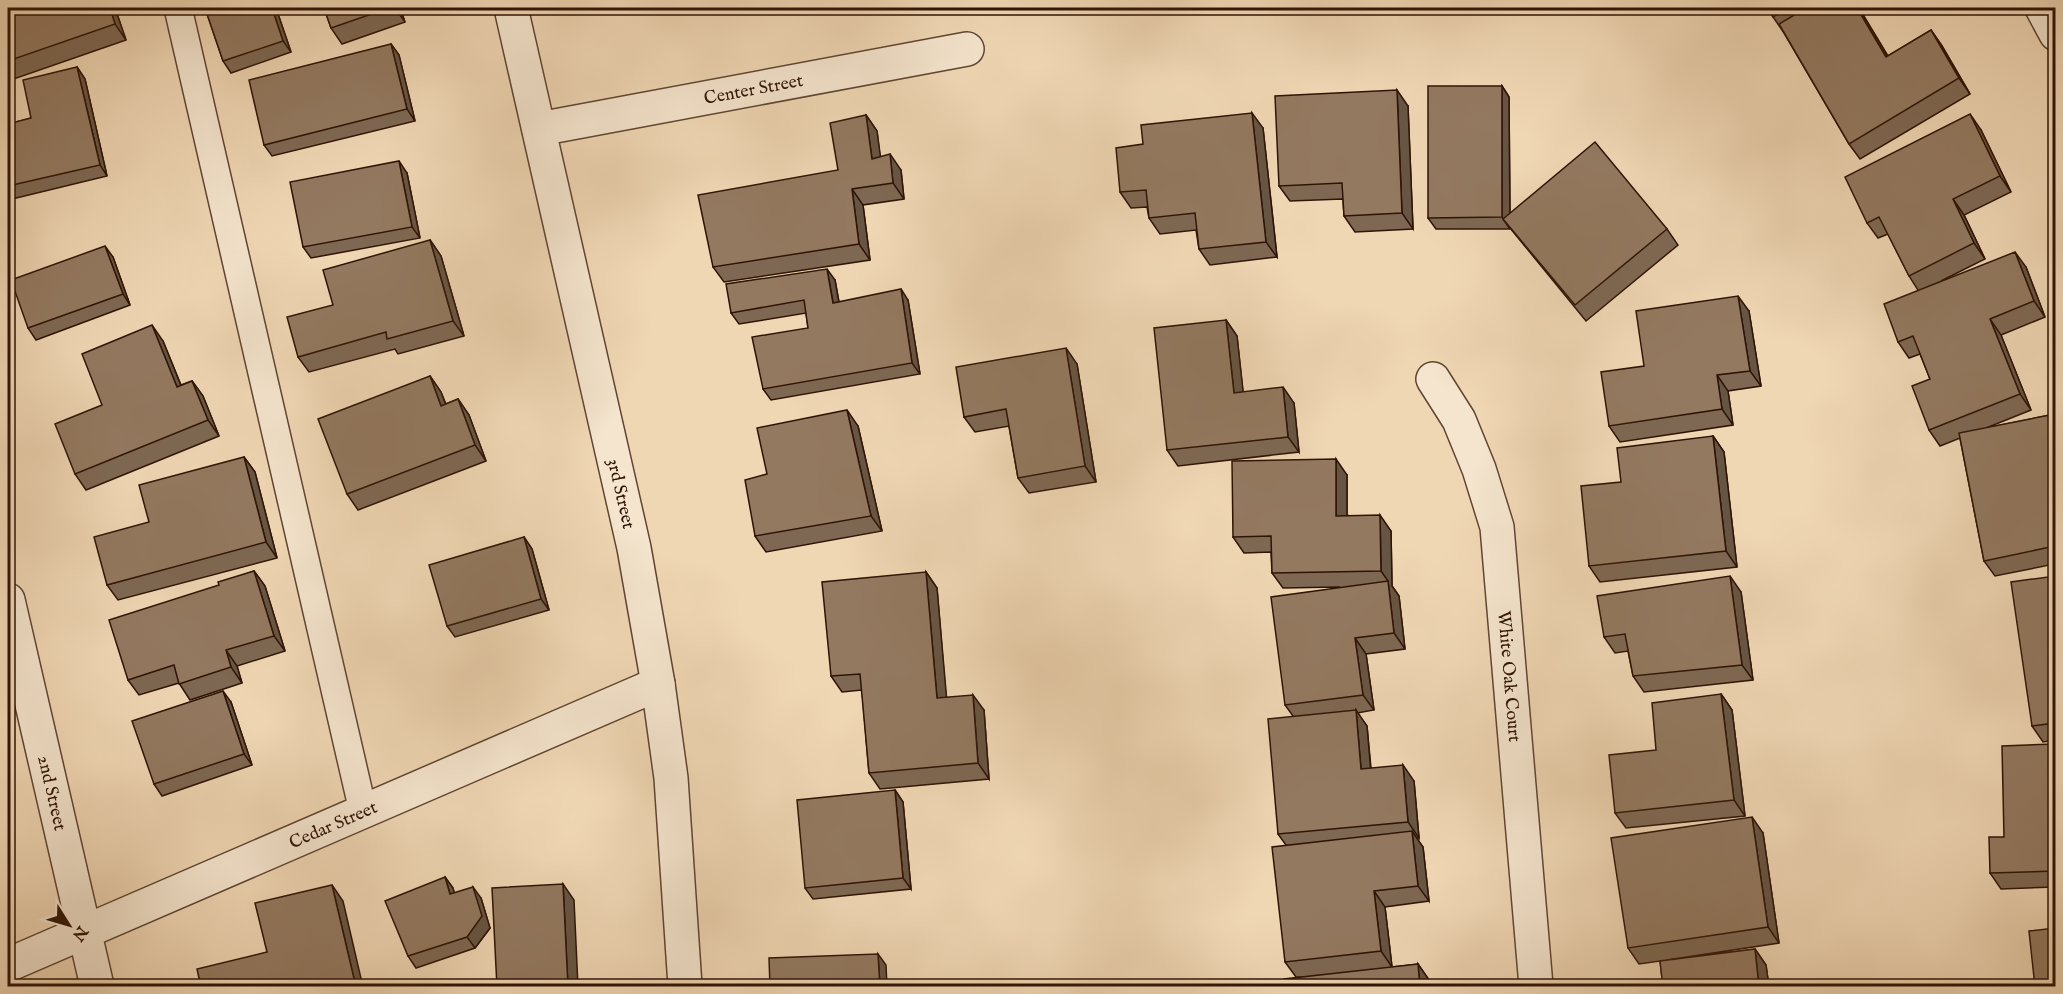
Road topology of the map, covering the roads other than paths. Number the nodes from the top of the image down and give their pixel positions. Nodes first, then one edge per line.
1 (178, 8) edge
2 (511, 8) edge
3 (2042, 8) edge
4 (2055, 34) edge
5 (967, 49) dead end
6 (539, 129) junction
7 (1433, 379) dead end
8 (8, 600) edge
9 (658, 684) junction
10 (363, 811) junction
11 (84, 933) junction
12 (8, 965) edge
13 (97, 987) edge
14 (686, 987) edge
15 (1536, 987) edge

1 - 10 lane
2 - 6 street, 3rd Street
3 - 4 street
5 - 6 street, Center Street
6 - 9 street, 3rd Street
7 - 15 street, White Oak Court
8 - 11 street, 2nd Street
9 - 10 street, Cedar Street
9 - 14 street, 3rd Street
10 - 11 street, Cedar Street
11 - 12 street, Cedar Street
11 - 13 street, 2nd Street

